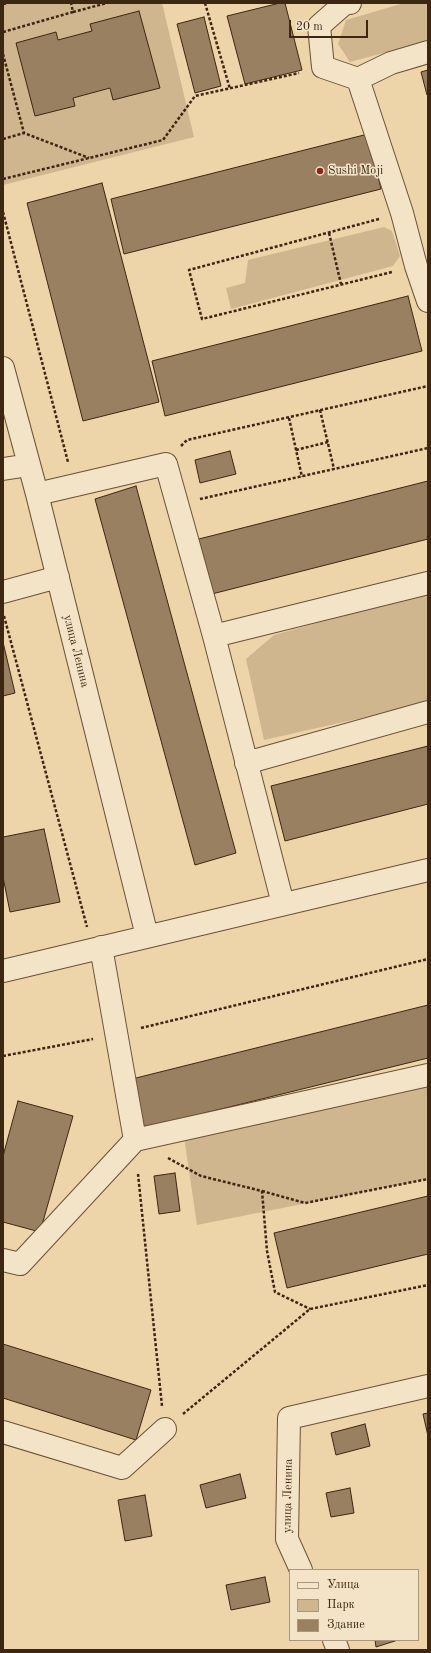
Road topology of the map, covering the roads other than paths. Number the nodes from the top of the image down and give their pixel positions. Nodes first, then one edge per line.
1 (350, 3) edge
2 (428, 52) edge
3 (358, 79) junction
4 (428, 301) edge
5 (3, 368) edge
6 (29, 465) junction
7 (3, 470) edge
8 (37, 494) junction
9 (58, 577) junction
10 (428, 583) edge
11 (3, 592) edge
12 (214, 636) junction
13 (428, 712) edge
14 (246, 763) junction
15 (428, 870) edge
16 (283, 904) junction
17 (147, 936) junction
18 (97, 948) junction
19 (3, 971) edge
20 (428, 1076) edge
21 (134, 1140) junction
22 (3, 1260) edge
23 (428, 1386) edge
24 (165, 1429) road end
25 (3, 1432) edge
26 (301, 1569) edge

1 - 3 street
2 - 3 street
3 - 4 street
5 - 6 street, улица Ленина
6 - 7 street
6 - 8 street, улица Ленина
8 - 9 street, улица Ленина
8 - 12 street
9 - 11 street
9 - 17 street, улица Ленина
10 - 12 street
12 - 14 street
13 - 14 street
14 - 16 street
15 - 16 street
16 - 17 street
17 - 18 street
18 - 19 street
18 - 21 street
20 - 21 street
21 - 22 street
23 - 26 street, улица Ленина
24 - 25 street

